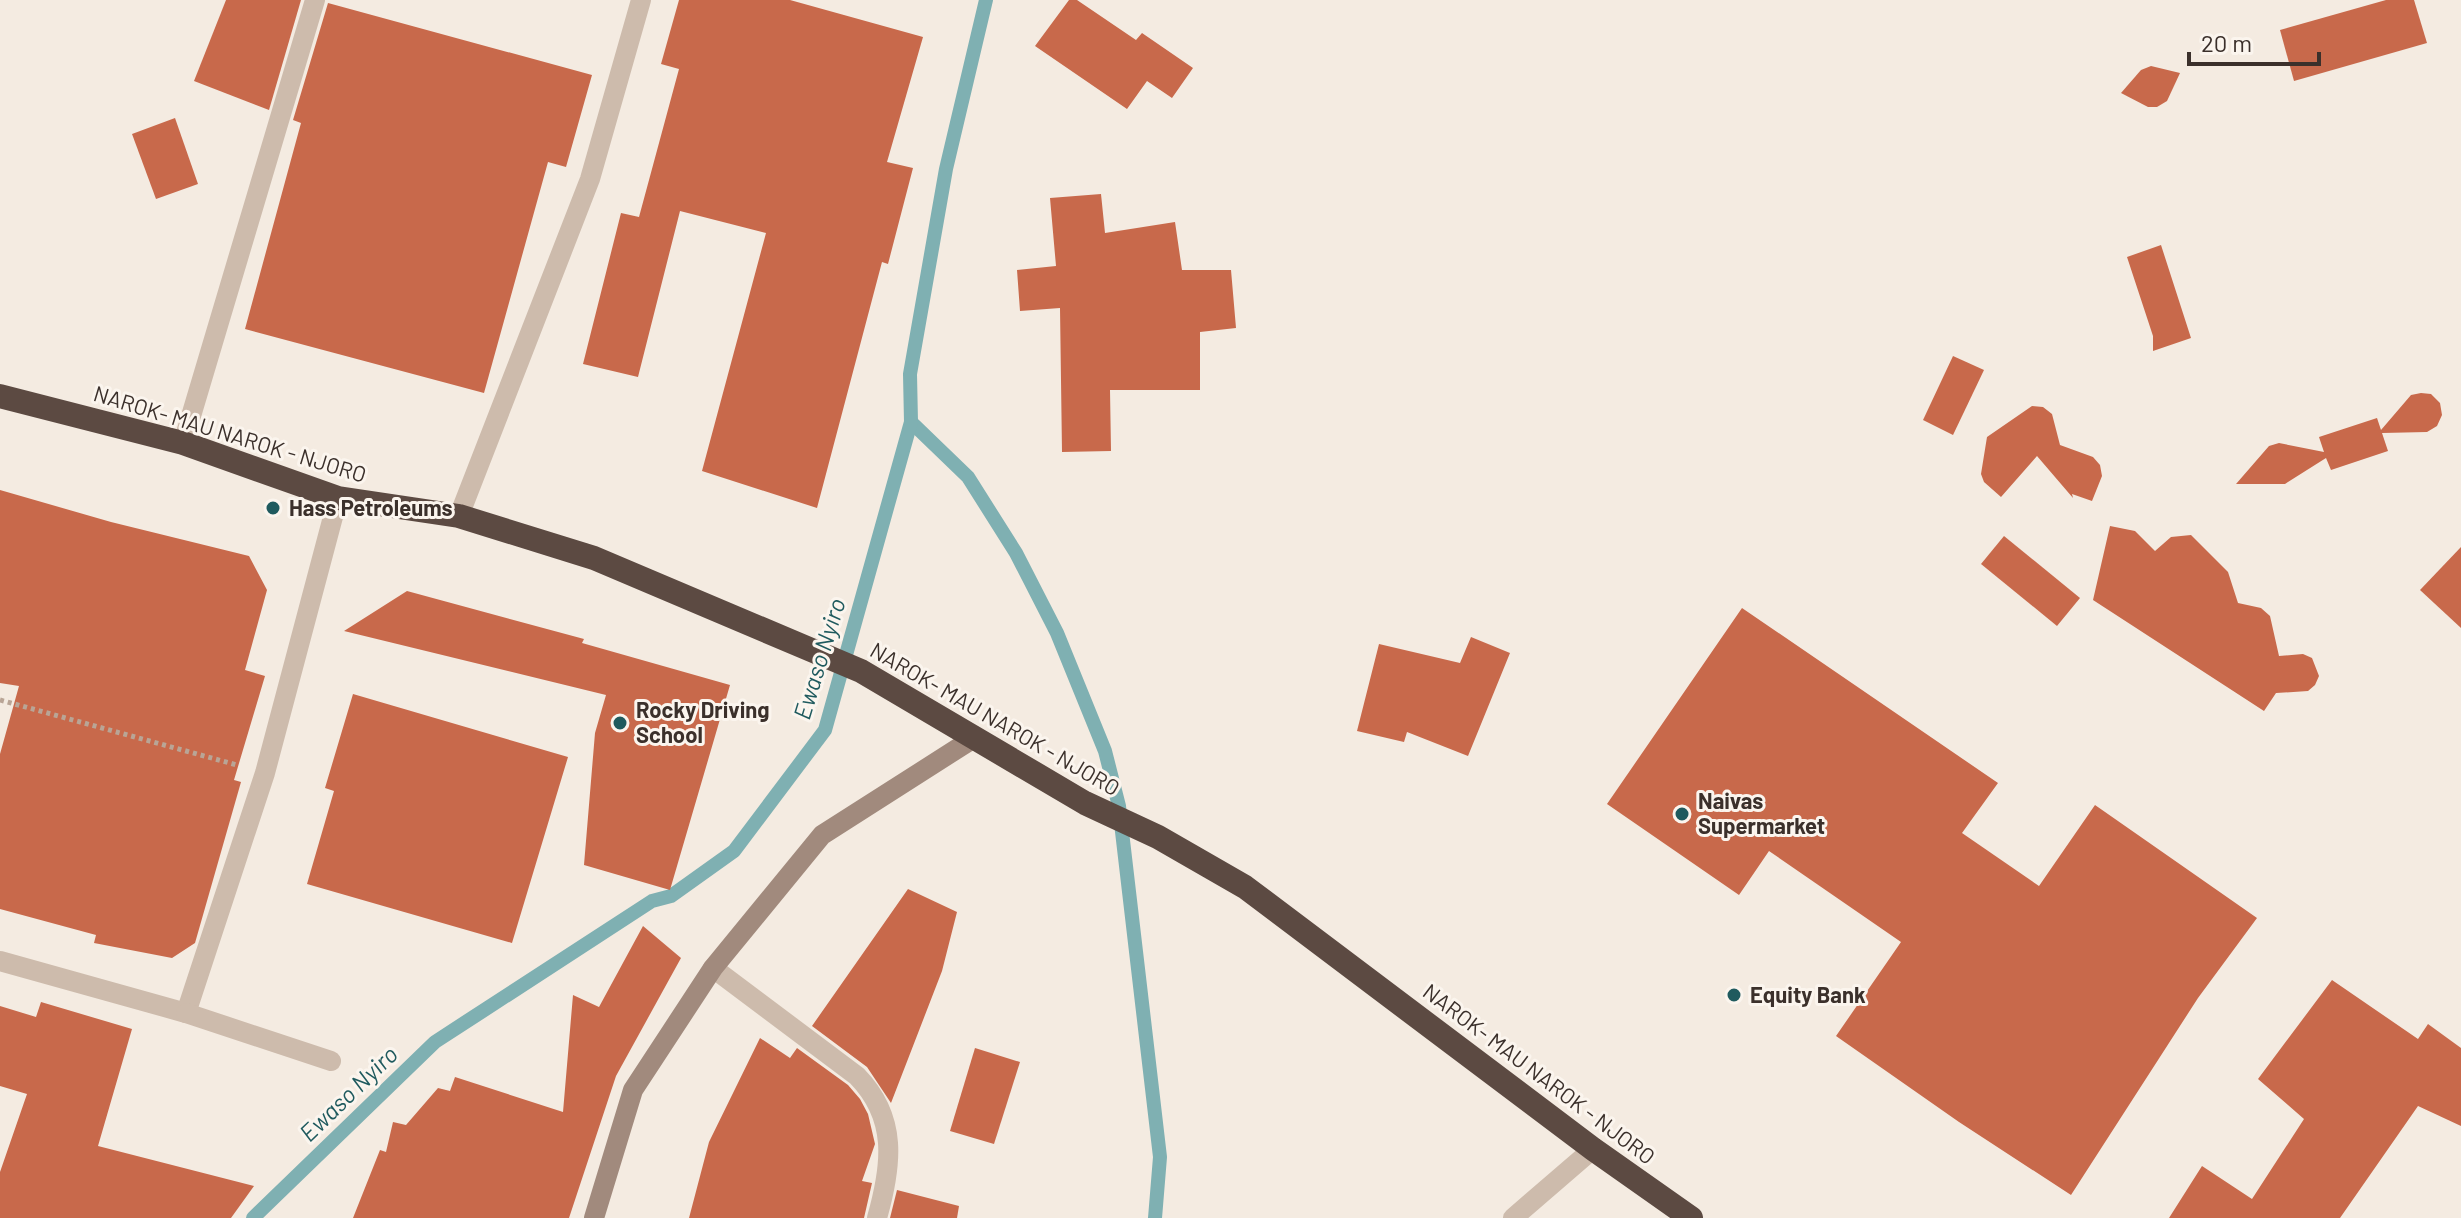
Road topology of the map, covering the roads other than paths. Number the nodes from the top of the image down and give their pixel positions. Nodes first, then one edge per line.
1 (315, 0) edge
2 (641, 0) edge
3 (0, 396) edge
4 (183, 443) junction
5 (338, 498) junction
6 (459, 516) junction
7 (974, 738) junction
8 (0, 961) edge
9 (713, 968) junction
10 (186, 1013) junction
11 (331, 1061) dead end
12 (1593, 1149) junction
13 (594, 1218) edge
14 (877, 1218) edge
15 (1513, 1218) edge
16 (1691, 1218) edge

1 - 4 street
2 - 6 street
3 - 4 highway, NAROK- MAU NAROK - NJORO
4 - 5 highway, NAROK- MAU NAROK - NJORO
5 - 6 highway, NAROK- MAU NAROK - NJORO
5 - 10 street
6 - 7 highway, NAROK- MAU NAROK - NJORO
7 - 9 main road
7 - 12 highway, NAROK- MAU NAROK - NJORO
8 - 10 street
9 - 13 main road
9 - 14 street
10 - 11 street
12 - 15 street
12 - 16 highway, NAROK- MAU NAROK - NJORO

